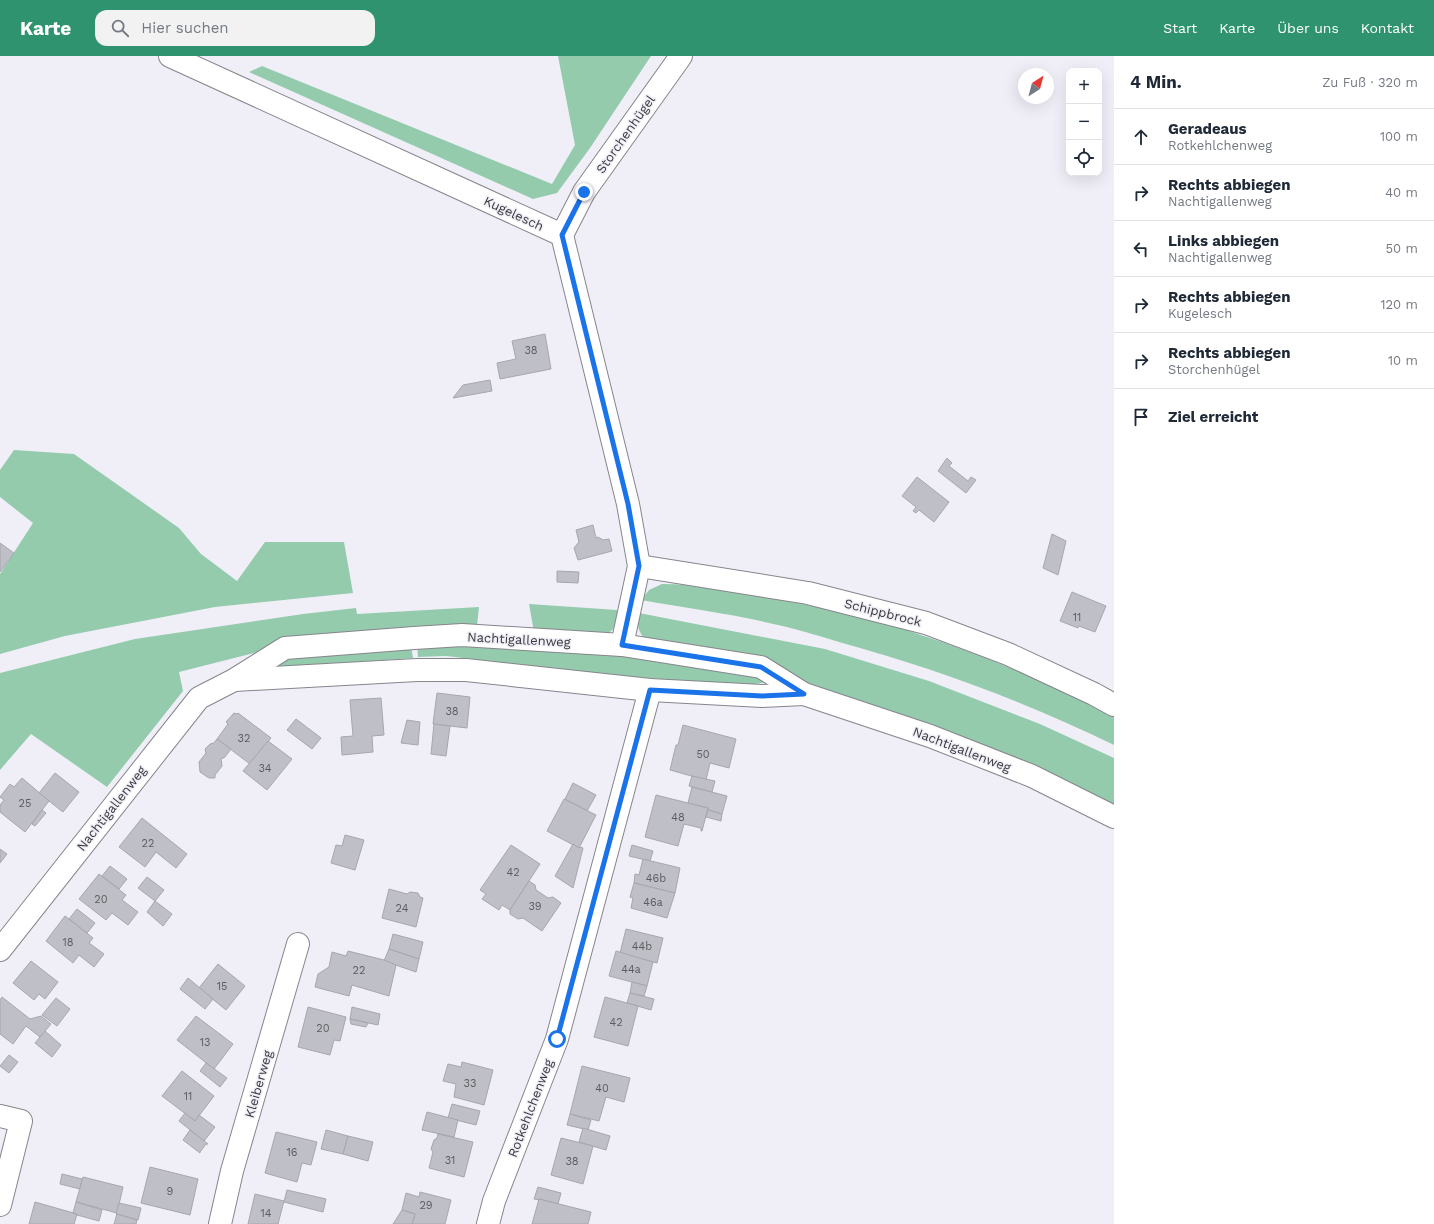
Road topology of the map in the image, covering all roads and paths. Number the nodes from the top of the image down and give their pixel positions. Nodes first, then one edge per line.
1 (170, 56) edge
2 (680, 56) edge
3 (562, 235) junction
4 (639, 566) junction
5 (622, 645) junction
6 (234, 680) junction
7 (650, 690) junction
8 (804, 694) junction
9 (1114, 705) edge
10 (1114, 817) edge
11 (298, 944) dead end
12 (0, 950) edge
13 (0, 1116) edge
14 (0, 1205) edge
15 (220, 1224) edge
16 (488, 1224) edge

1 - 3 street, Kugelesch
2 - 3 street, Storchenhügel
3 - 4 street
4 - 5 street
4 - 9 street, Schippbrock
5 - 6 street, Nachtigallenweg
5 - 8 street, Nachtigallenweg
6 - 7 street, Nachtigallenweg
6 - 12 street, Nachtigallenweg
7 - 8 street, Nachtigallenweg
7 - 16 street, Rotkehlchenweg
8 - 10 street, Nachtigallenweg
11 - 15 street, Kleiberweg
13 - 14 street

